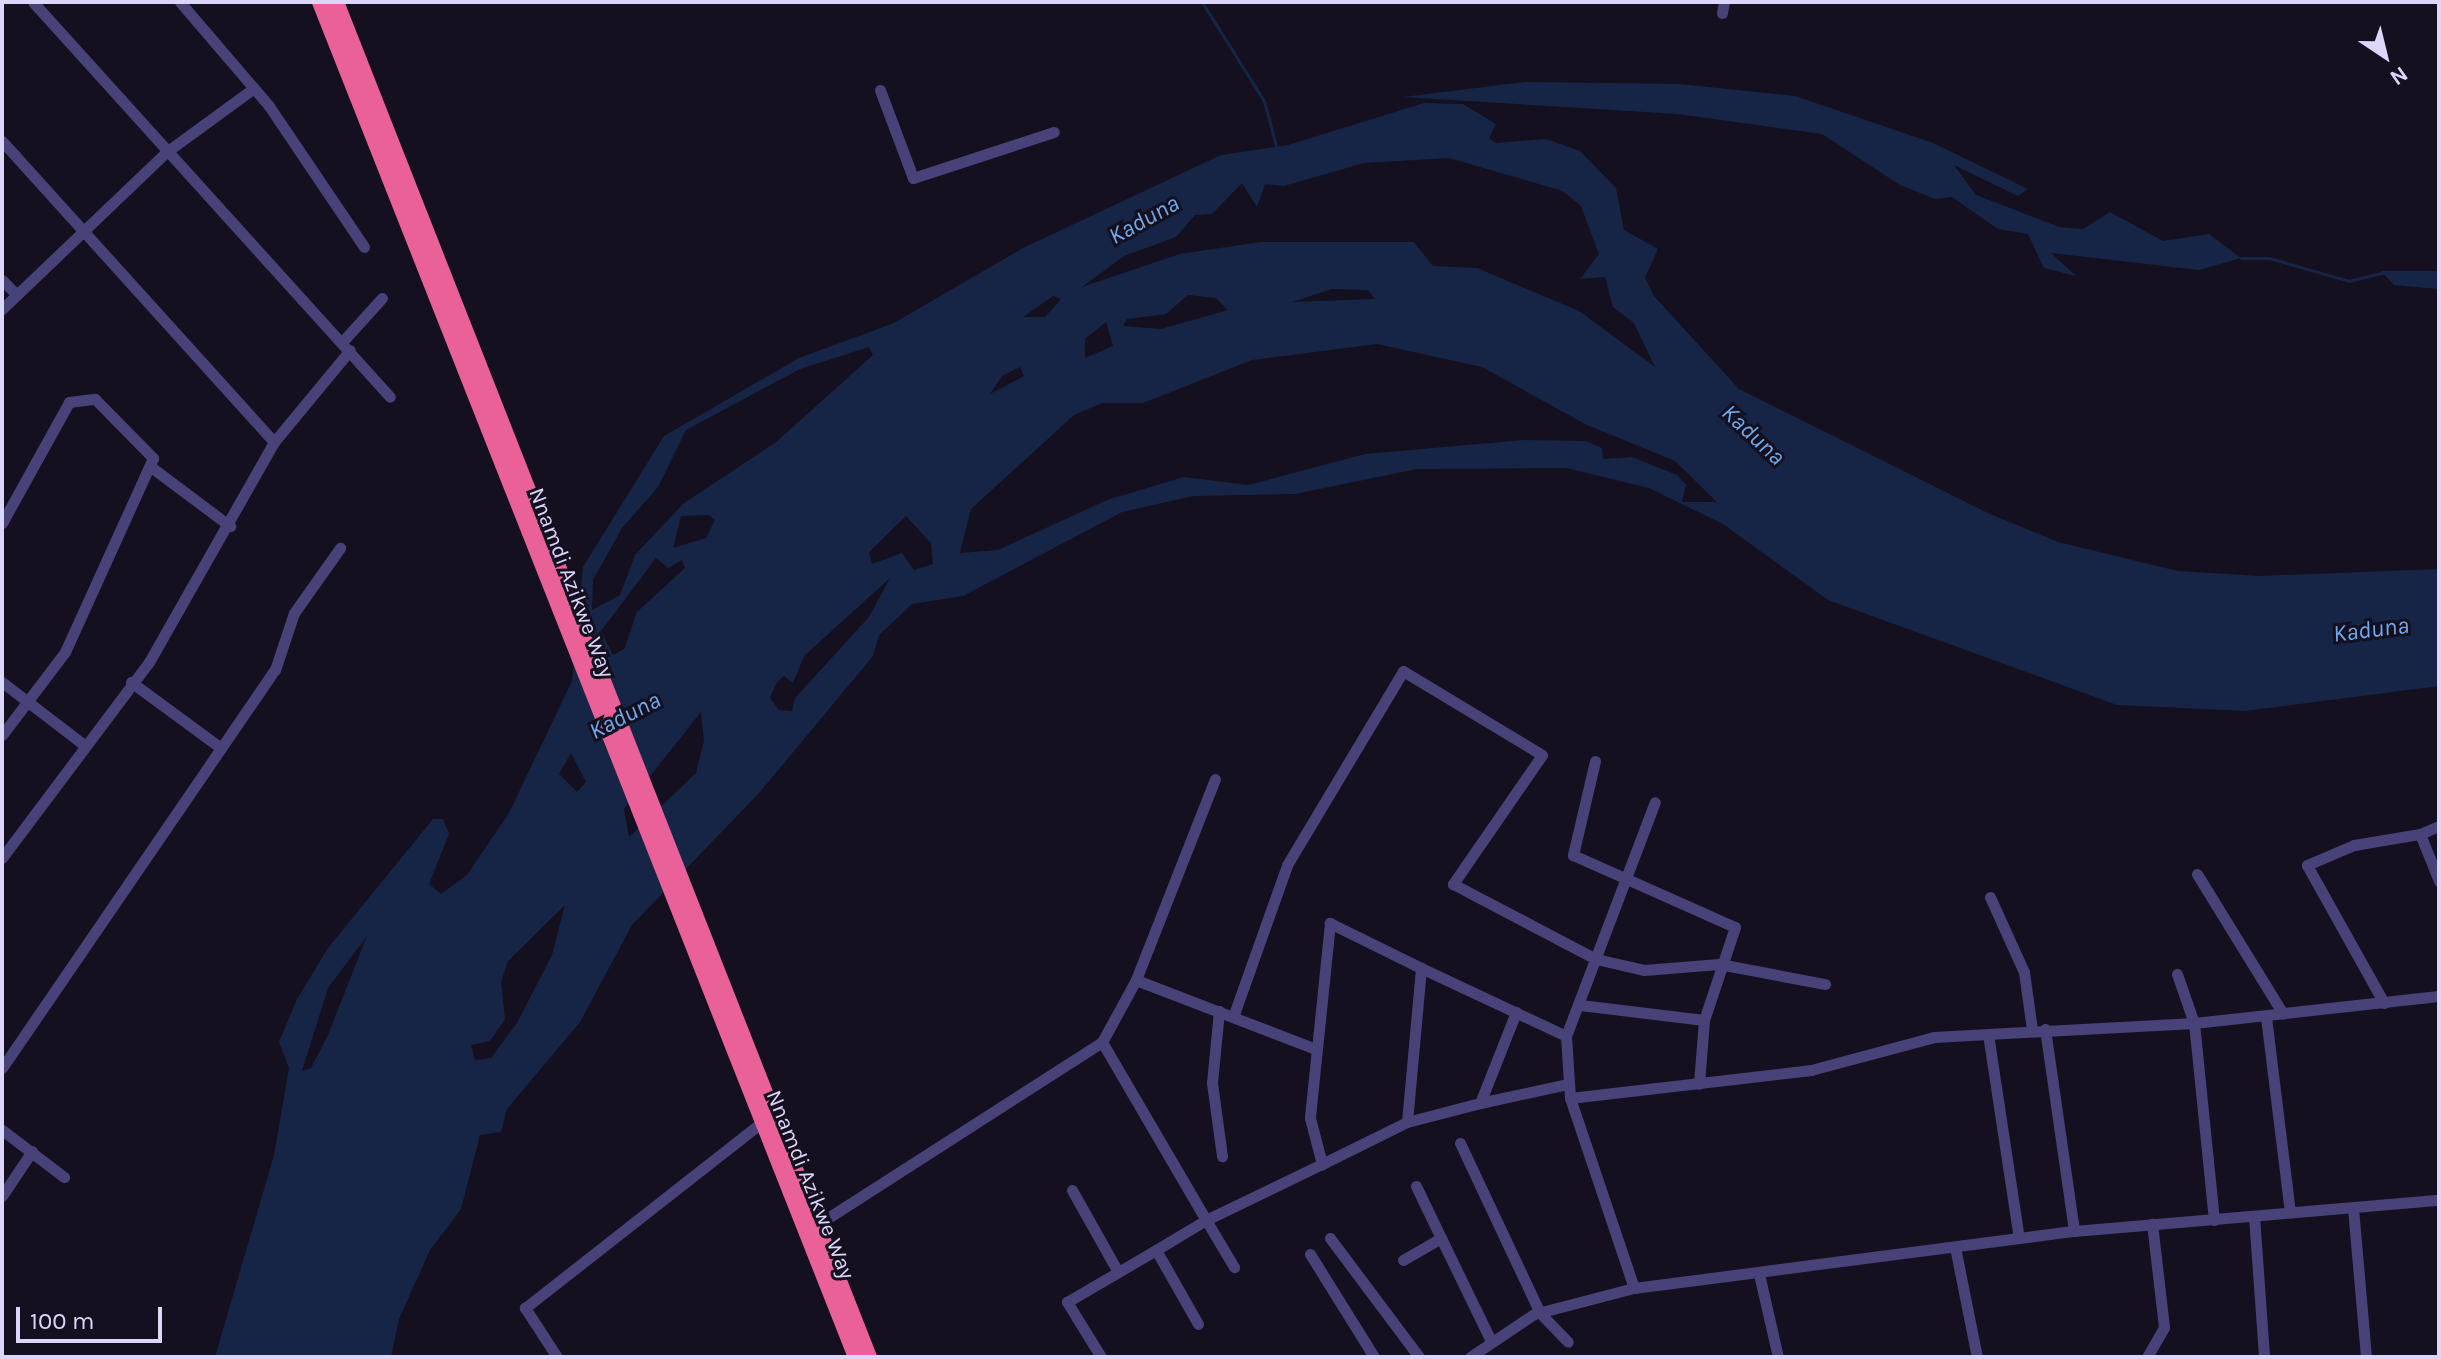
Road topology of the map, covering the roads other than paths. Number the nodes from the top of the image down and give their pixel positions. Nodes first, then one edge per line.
1 (33, 2) edge
2 (180, 2) edge
3 (320, 2) edge
4 (336, 2) edge
5 (254, 88) junction
6 (880, 90) dead end
7 (1054, 132) dead end
8 (2, 141) edge
9 (165, 153) junction
10 (81, 232) junction
11 (364, 247) dead end
12 (2, 280) edge
13 (13, 291) junction
14 (382, 298) dead end
15 (2, 309) edge
16 (347, 346) junction
17 (390, 397) dead end
18 (274, 442) junction
19 (151, 467) junction
20 (2, 523) edge
21 (230, 526) junction
22 (340, 548) dead end
23 (559, 592) junction
24 (2, 682) edge
25 (131, 682) junction
26 (29, 703) junction
27 (2, 735) edge
28 (84, 745) junction
29 (221, 748) junction
30 (1595, 761) dead end
31 (1215, 779) dead end
32 (1655, 802) dead end
33 (2439, 826) edge
34 (2420, 834) junction
35 (4, 849) edge
36 (2197, 874) dead end
37 (1626, 880) junction
38 (2439, 881) edge
39 (1990, 897) dead end
40 (693, 933) junction
41 (1596, 959) junction
42 (1719, 964) junction
43 (1421, 968) junction
44 (2177, 974) dead end
45 (1136, 980) junction
46 (1825, 984) dead end
47 (2439, 996) edge
48 (2384, 1003) junction
49 (1580, 1005) junction
50 (1219, 1011) junction
51 (1516, 1012) junction
52 (2283, 1014) junction
53 (1233, 1017) junction
54 (2266, 1017) junction
55 (1704, 1020) junction
56 (2194, 1023) junction
57 (2045, 1029) junction
58 (2032, 1030) junction
59 (1988, 1034) junction
60 (1566, 1036) junction
61 (1102, 1042) junction
62 (1313, 1048) junction
63 (2, 1068) edge
64 (1568, 1084) junction
65 (1699, 1084) junction
66 (1570, 1098) junction
67 (1480, 1103) junction
68 (1407, 1122) junction
69 (761, 1123) junction
70 (2, 1130) edge
71 (1460, 1143) dead end
72 (32, 1151) junction
73 (1222, 1156) dead end
74 (1322, 1164) junction
75 (64, 1177) dead end
76 (1416, 1186) dead end
77 (1072, 1190) dead end
78 (2, 1196) edge
79 (2439, 1200) edge
80 (2353, 1208) junction
81 (2290, 1213) junction
82 (2254, 1216) junction
83 (1206, 1220) junction
84 (2214, 1220) junction
85 (2152, 1224) junction
86 (817, 1225) junction
87 (2074, 1231) junction
88 (1330, 1238) dead end
89 (1441, 1238) junction
90 (2019, 1238) junction
91 (1955, 1247) junction
92 (1156, 1250) junction
93 (1310, 1254) dead end
94 (1403, 1260) dead end
95 (1234, 1267) dead end
96 (1118, 1272) junction
97 (1759, 1274) junction
98 (1634, 1288) junction
99 (1540, 1313) junction
100 (1198, 1324) dead end
101 (1490, 1339) junction
102 (1568, 1342) dead end
103 (557, 1357) edge
104 (856, 1357) edge
105 (869, 1357) edge
106 (1101, 1357) edge
107 (1374, 1357) edge
108 (1419, 1357) edge
109 (1470, 1357) edge
110 (1778, 1357) edge
111 (1977, 1357) edge
112 (2147, 1357) edge
113 (2264, 1357) edge
114 (2366, 1357) edge

1 - 9 street
2 - 5 street
3 - 23 highway, Nnamdi Azikwe Way
4 - 23 highway, Nnamdi Azikwe Way
5 - 9 street
5 - 11 street
6 - 7 street
8 - 10 street
9 - 10 street
9 - 16 street
10 - 13 street
10 - 18 street
12 - 13 street
13 - 15 street
14 - 16 street
16 - 17 street
16 - 18 street
18 - 21 street
19 - 20 street
19 - 21 street
19 - 26 street
21 - 25 street
22 - 29 street
23 - 40 highway, Nnamdi Azikwe Way
24 - 26 street
25 - 28 street
25 - 29 street
26 - 27 street
26 - 28 street
28 - 35 street
29 - 63 street
30 - 37 street
31 - 45 street
32 - 37 street
33 - 34 street
34 - 38 street
34 - 48 street
36 - 52 street
37 - 41 street
37 - 42 street
39 - 58 street
40 - 69 highway, Nnamdi Azikwe Way
40 - 86 highway, Nnamdi Azikwe Way
41 - 42 street
41 - 49 street
41 - 53 street
42 - 46 street
42 - 55 street
43 - 51 street
43 - 62 street
43 - 68 street
44 - 56 street
45 - 50 street
45 - 61 street
47 - 48 street
48 - 52 street
49 - 55 street
49 - 60 street
50 - 53 street
50 - 73 street
51 - 60 street
51 - 67 street
52 - 54 street
53 - 62 street
54 - 56 street
54 - 81 street
55 - 65 street
56 - 57 street
56 - 84 street
57 - 58 street
57 - 87 street
58 - 59 street
59 - 65 street
59 - 90 street
60 - 64 street
61 - 83 street
61 - 86 street
62 - 74 street
64 - 66 street
64 - 67 street
65 - 66 street
66 - 98 street
67 - 68 street
68 - 74 street
69 - 103 street
69 - 104 highway, Nnamdi Azikwe Way
70 - 72 street
71 - 99 street
72 - 75 street
72 - 78 street
74 - 83 street
76 - 89 street
77 - 96 street
79 - 80 street
80 - 81 street
80 - 114 street
81 - 82 street
82 - 84 street
82 - 113 street
83 - 92 street
83 - 95 street
84 - 85 street
85 - 87 street
85 - 112 street
86 - 105 highway, Nnamdi Azikwe Way
87 - 90 street
88 - 108 street
89 - 94 street
89 - 101 street
90 - 91 street
91 - 97 street
91 - 111 street
92 - 96 street
92 - 100 street
93 - 107 street
96 - 106 street
97 - 98 street
97 - 110 street
98 - 99 street
99 - 101 street
99 - 102 street
101 - 109 street

